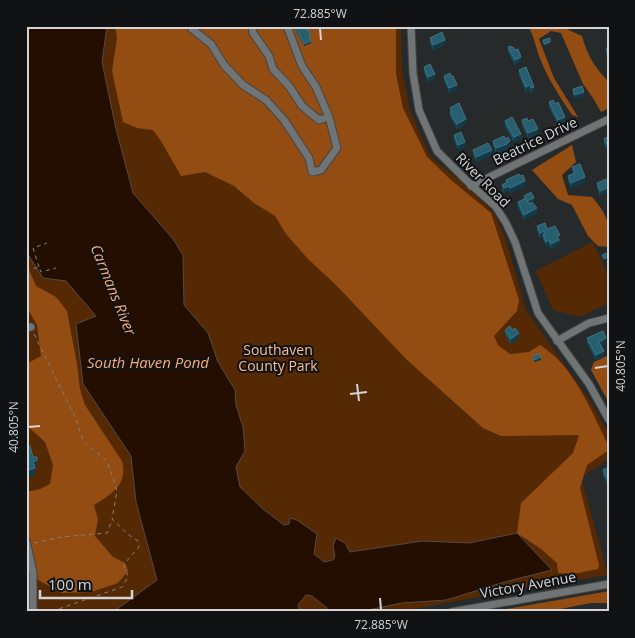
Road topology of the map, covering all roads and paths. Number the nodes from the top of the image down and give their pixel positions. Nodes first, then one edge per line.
1 (190, 26) edge
2 (252, 26) edge
3 (287, 26) edge
4 (412, 26) edge
5 (329, 118) junction
6 (609, 119) edge
7 (471, 186) junction
8 (47, 242) dead end
9 (40, 267) junction
10 (56, 268) dead end
11 (26, 272) edge
12 (609, 318) edge
13 (29, 328) edge
14 (557, 341) junction
15 (609, 420) edge
16 (112, 519) junction
17 (27, 543) edge
18 (609, 584) edge
19 (32, 612) edge
20 (50, 612) edge
21 (451, 612) edge

1 - 5 street
2 - 5 street
3 - 5 street
4 - 7 street, River Road
6 - 7 street, Beatrice Drive
7 - 14 street, River Road
8 - 9 path
9 - 10 path
9 - 11 path
12 - 14 street
13 - 16 path
14 - 15 street, River Road
16 - 17 path
16 - 20 path
17 - 19 street
18 - 21 street, Victory Avenue

